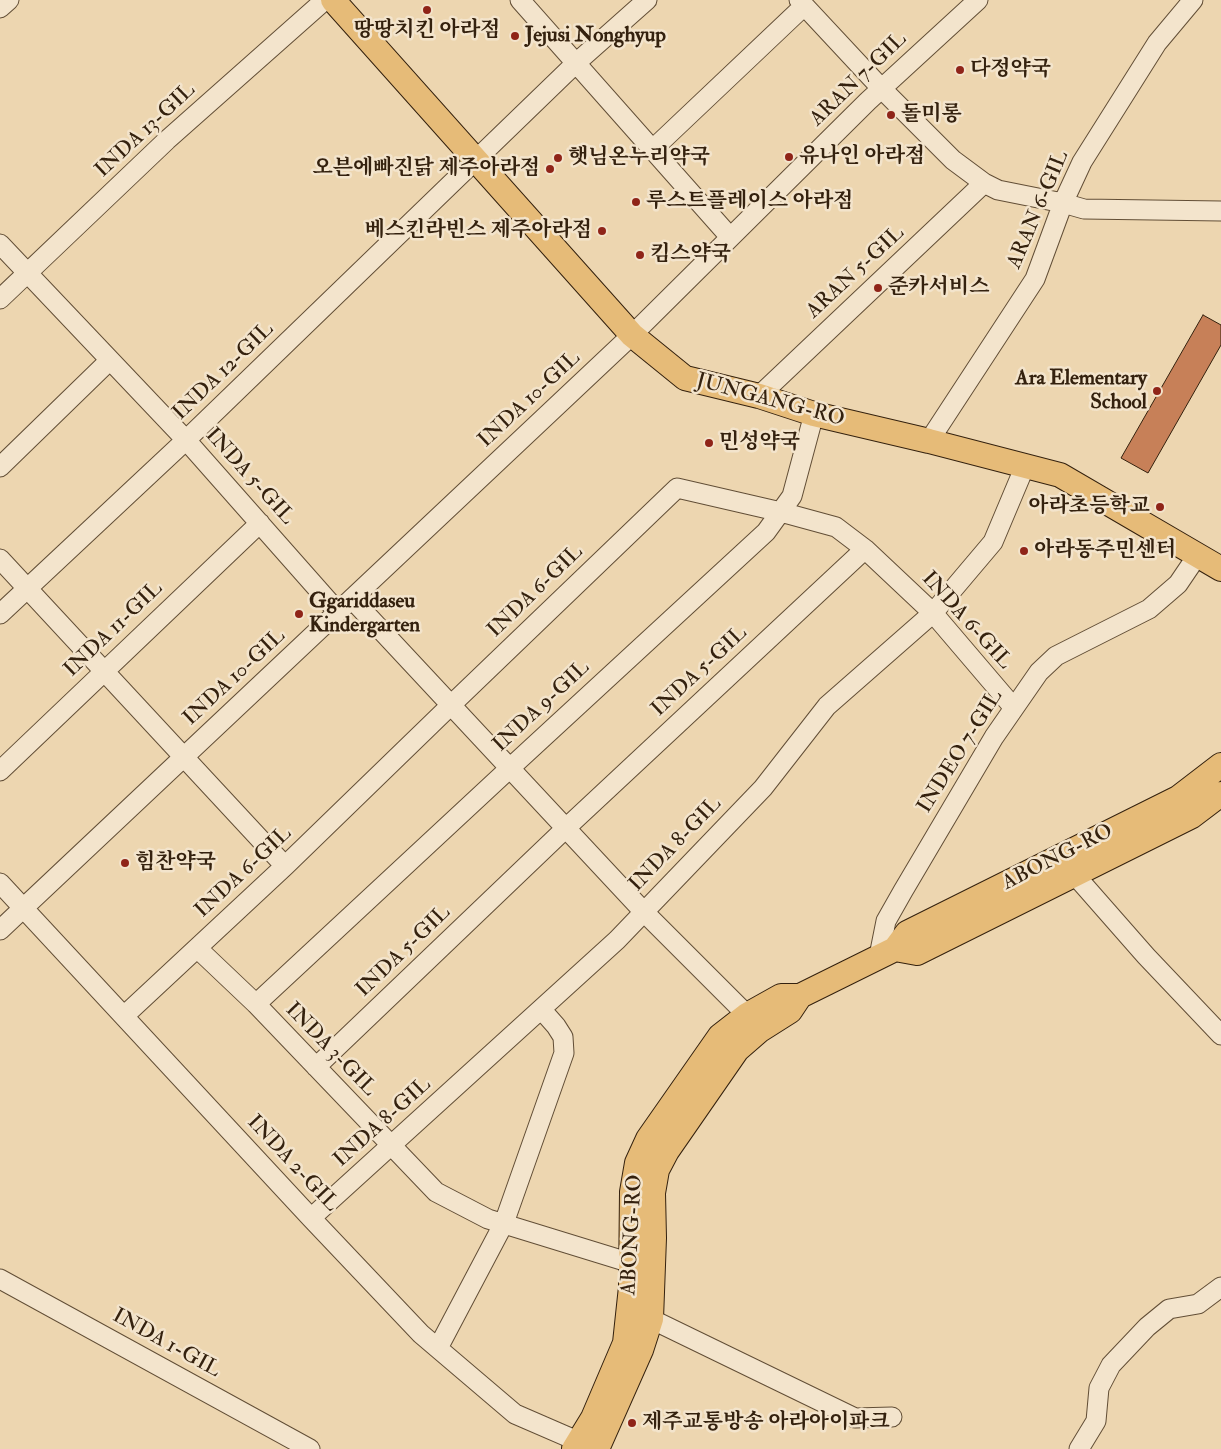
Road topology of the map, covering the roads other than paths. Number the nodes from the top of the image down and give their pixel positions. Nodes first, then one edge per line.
1 (9, 0) edge
2 (325, 0) edge
3 (332, 0) edge
4 (520, 0) edge
5 (647, 0) edge
6 (978, 0) edge
7 (1193, 0) edge
8 (801, 3) edge
9 (0, 8) edge
10 (576, 63) junction
11 (881, 88) junction
12 (652, 150) junction
13 (476, 160) junction
14 (984, 183) junction
15 (1064, 203) junction
16 (1221, 210) edge
17 (730, 237) junction
18 (0, 244) edge
19 (27, 273) junction
20 (0, 299) edge
21 (632, 335) junction
22 (110, 360) junction
23 (758, 396) junction
24 (814, 414) junction
25 (186, 440) junction
26 (929, 441) junction
27 (1025, 466) junction
28 (0, 467) edge
29 (781, 512) junction
30 (260, 523) junction
31 (866, 549) junction
32 (1197, 556) junction
33 (0, 560) edge
34 (1221, 569) edge
35 (27, 589) junction
36 (345, 605) junction
37 (933, 613) junction
38 (0, 614) edge
39 (104, 671) junction
40 (451, 705) junction
41 (1014, 708) junction
42 (183, 758) junction
43 (1221, 765) edge
44 (510, 768) junction
45 (0, 771) edge
46 (1221, 794) edge
47 (566, 828) junction
48 (286, 866) junction
49 (1074, 874) junction
50 (0, 883) edge
51 (24, 908) junction
52 (644, 912) junction
53 (0, 930) edge
54 (197, 948) junction
55 (887, 952) junction
56 (800, 996) junction
57 (256, 1004) junction
58 (541, 1009) junction
59 (747, 1015) junction
60 (124, 1016) junction
61 (1221, 1035) edge
62 (316, 1067) junction
63 (391, 1146) junction
64 (311, 1218) junction
65 (504, 1224) junction
66 (642, 1262) junction
67 (0, 1279) edge
68 (1221, 1287) edge
69 (651, 1318) junction
70 (438, 1348) junction
71 (892, 1417) dead end
72 (586, 1447) edge
73 (310, 1449) edge
74 (1079, 1449) edge

1 - 9 street
2 - 19 street, INDA 13-GIL
3 - 13 main road, JUNGANG-RO
4 - 10 street
5 - 10 street, INDA 12-GIL
6 - 11 street, ARAN 7-GIL
7 - 15 street, ARAN 6-GIL
8 - 11 street
8 - 12 street
10 - 12 street
10 - 13 street, INDA 12-GIL
11 - 14 street
11 - 17 street, ARAN 7-GIL
12 - 17 street
13 - 21 main road, JUNGANG-RO
13 - 25 street, INDA 12-GIL
14 - 15 street
14 - 23 street, ARAN 5-GIL
15 - 16 street
15 - 26 street, ARAN 6-GIL
17 - 21 street, ARAN 7-GIL
18 - 19 street, INDA 5-GIL
19 - 20 street, INDA 13-GIL
19 - 22 street, INDA 5-GIL
21 - 23 main road, JUNGANG-RO
21 - 36 street, INDA 10-GIL
22 - 25 street, INDA 5-GIL
22 - 28 street
23 - 24 main road, JUNGANG-RO
24 - 26 main road, JUNGANG-RO
24 - 29 street, INDA 9-GIL
25 - 30 street, INDA 5-GIL
25 - 35 street, INDA 12-GIL
26 - 27 main road, JUNGANG-RO
27 - 32 main road, JUNGANG-RO
27 - 37 street, INDA 8-GIL
29 - 31 street, INDA 6-GIL
29 - 40 street, INDA 6-GIL
29 - 44 street, INDA 9-GIL
30 - 36 street, INDA 5-GIL
30 - 39 street, INDA 11-GIL
31 - 37 street, INDA 6-GIL
31 - 47 street, INDA 5-GIL
32 - 34 main road, JUNGANG-RO
32 - 41 street, INDEO 7-GIL
33 - 35 street
35 - 38 street, INDA 12-GIL
35 - 39 street
36 - 40 street, INDA 5-GIL
36 - 42 street, INDA 10-GIL
37 - 41 street, INDA 6-GIL
37 - 52 street, INDA 8-GIL
39 - 42 street
39 - 45 street, INDA 11-GIL
40 - 44 street, INDA 5-GIL
40 - 48 street, INDA 6-GIL
41 - 55 street, INDEO 7-GIL
42 - 48 street
42 - 51 street, INDA 10-GIL
43 - 55 main road, ABONG-RO
44 - 47 street, INDA 5-GIL
44 - 57 street, INDA 9-GIL
46 - 49 main road, ABONG-RO
47 - 52 street, INDA 5-GIL
47 - 62 street, INDA 5-GIL
48 - 54 street, INDA 6-GIL
49 - 55 main road, ABONG-RO
49 - 61 street
50 - 51 street, INDA 2-GIL
51 - 53 street, INDA 10-GIL
51 - 60 street, INDA 2-GIL
52 - 58 street, INDA 8-GIL
52 - 59 street, INDA 5-GIL
54 - 57 street, INDA 3-GIL
54 - 60 street, INDA 6-GIL
55 - 56 main road, ABONG-RO
56 - 59 main road, ABONG-RO
56 - 66 main road, ABONG-RO
57 - 62 street, INDA 3-GIL
58 - 63 street, INDA 8-GIL
58 - 65 street
59 - 66 main road, ABONG-RO
60 - 64 street, INDA 2-GIL
62 - 63 street, INDA 3-GIL
63 - 64 street, INDA 8-GIL
63 - 65 street, INDA 3-GIL
64 - 70 street, INDA 2-GIL
65 - 66 street, INDA 3-GIL
65 - 70 street
66 - 69 main road, ABONG-RO
66 - 72 main road, ABONG-RO
67 - 73 street, INDA 1-GIL
68 - 74 street
69 - 71 street
69 - 72 main road, ABONG-RO
70 - 72 street, INDA 2-GIL

